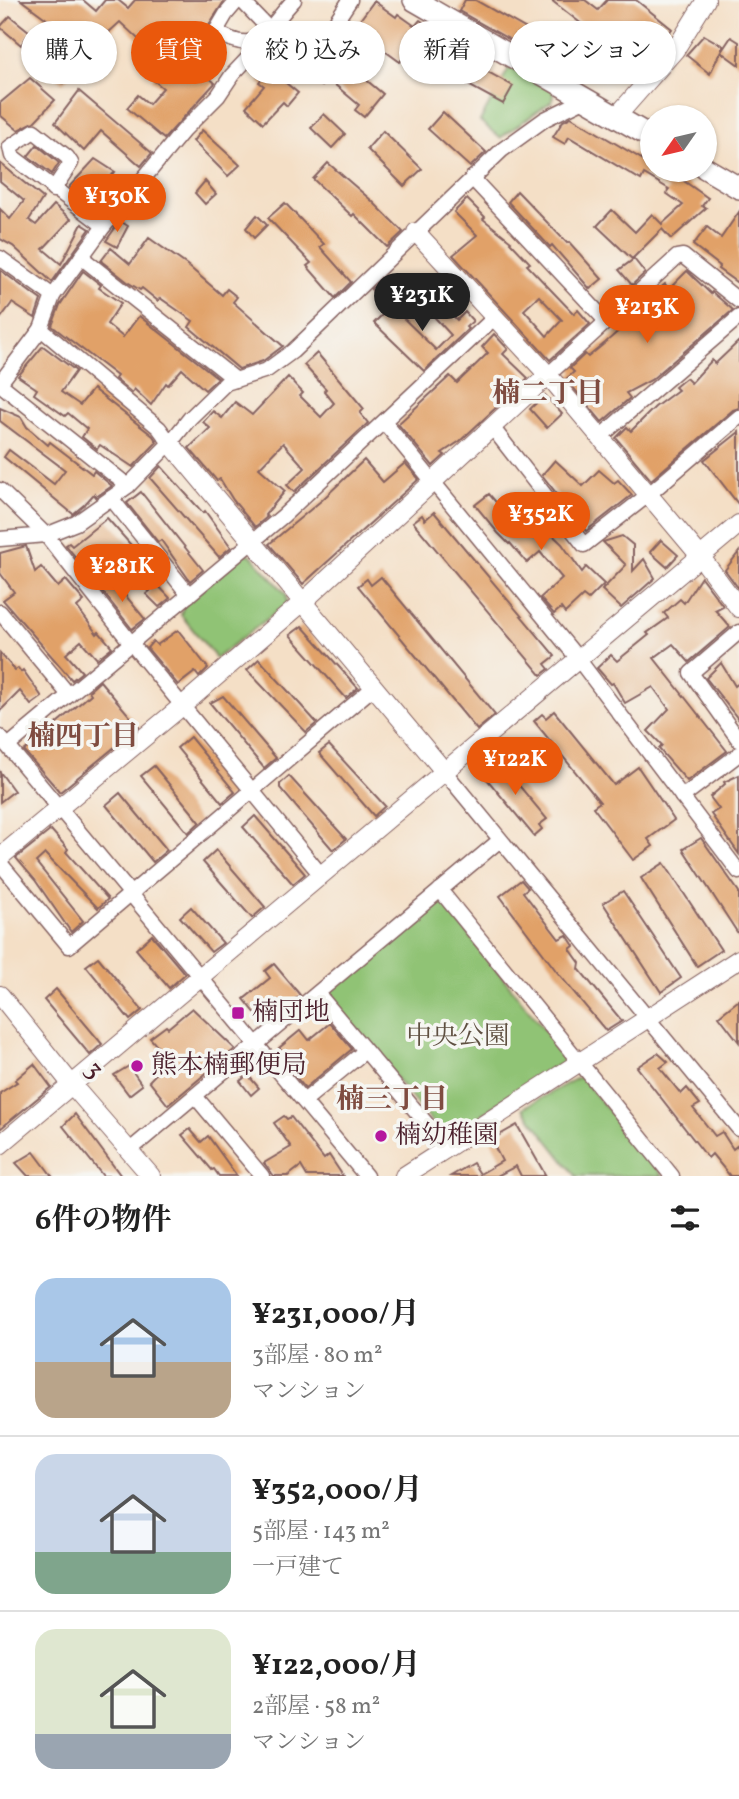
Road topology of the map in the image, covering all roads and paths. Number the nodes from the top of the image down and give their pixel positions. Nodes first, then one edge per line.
1 (240, 0) edge
2 (294, 0) edge
3 (351, 0) edge
4 (706, 0) edge
5 (417, 1) edge
6 (261, 21) edge
7 (277, 21) edge
8 (241, 42) edge
9 (586, 99) junction
10 (616, 117) junction
11 (640, 131) edge
12 (718, 176) edge
13 (472, 178) junction
14 (739, 188) edge
15 (53, 190) dead end
16 (104, 226) junction
17 (416, 232) junction
18 (81, 257) junction
19 (0, 258) edge
20 (53, 296) junction
21 (739, 301) edge
22 (495, 317) junction
23 (739, 317) edge
24 (607, 322) junction
25 (41, 329) junction
26 (548, 374) junction
27 (236, 380) junction
28 (0, 384) edge
29 (739, 417) edge
30 (384, 422) junction
31 (492, 427) junction
32 (600, 437) junction
33 (170, 443) junction
34 (434, 482) junction
35 (128, 486) junction
36 (0, 490) edge
37 (648, 495) junction
38 (111, 498) junction
39 (739, 524) edge
40 (46, 535) junction
41 (0, 539) edge
42 (252, 541) junction
43 (700, 556) junction
44 (189, 595) junction
45 (303, 601) junction
46 (739, 608) edge
47 (0, 612) edge
48 (739, 632) edge
49 (131, 643) junction
50 (579, 660) junction
51 (374, 687) junction
52 (69, 695) junction
53 (182, 706) junction
54 (739, 740) edge
55 (4, 741) edge
56 (739, 754) edge
57 (444, 771) junction
58 (251, 790) junction
59 (682, 797) junction
60 (59, 807) junction
61 (500, 840) junction
62 (0, 857) edge
63 (0, 863) edge
64 (739, 872) edge
65 (321, 875) junction
66 (440, 890) junction
67 (129, 894) junction
68 (739, 959) edge
69 (200, 979) junction
70 (318, 994) junction
71 (0, 995) edge
72 (647, 1017) junction
73 (257, 1045) junction
74 (365, 1051) junction
75 (580, 1063) junction
76 (72, 1085) junction
77 (195, 1096) junction
78 (304, 1101) junction
79 (739, 1129) edge
80 (0, 1145) edge
81 (446, 1147) junction
82 (130, 1150) junction
83 (151, 1176) edge
84 (262, 1176) edge
85 (366, 1176) edge
86 (404, 1176) edge
87 (671, 1176) edge

1 - 6 street
1 - 8 street
2 - 7 street
3 - 16 street
4 - 10 street
5 - 9 main road
9 - 10 main road
9 - 13 street
10 - 11 main road
12 - 14 main road
13 - 17 street
13 - 24 street
15 - 16 street
16 - 18 street
17 - 22 street
17 - 27 street
18 - 20 street
18 - 27 street
19 - 20 street
20 - 25 street
21 - 24 street
22 - 26 street
22 - 30 street
23 - 32 street
24 - 26 street
25 - 28 street
25 - 33 street
26 - 31 street
26 - 32 street
27 - 33 street
28 - 35 street
29 - 37 street
30 - 34 street
30 - 42 street
31 - 34 street
31 - 37 street
32 - 37 street
33 - 35 street
33 - 42 street
34 - 45 street
34 - 50 street
35 - 38 street
36 - 40 street
37 - 43 street
38 - 40 street
38 - 44 street
39 - 43 street
40 - 41 street
40 - 49 street
42 - 44 street
42 - 45 street
43 - 46 street
43 - 50 street
44 - 49 street
45 - 51 street
45 - 53 street
47 - 52 street
48 - 54 street
49 - 52 street
49 - 53 street
50 - 57 street
50 - 59 street
51 - 57 street
51 - 58 street
52 - 55 street
53 - 58 street
53 - 60 street
55 - 60 street
56 - 59 street
57 - 61 street
57 - 65 street
58 - 65 street
58 - 67 street
59 - 64 street
60 - 62 street
60 - 67 street
61 - 66 street
61 - 72 street
63 - 67 street
65 - 69 street
66 - 70 street
66 - 75 street
67 - 69 street
68 - 72 street
69 - 73 street
69 - 76 street
70 - 73 street
70 - 74 street
71 - 76 street, 3
72 - 75 street
72 - 79 street
73 - 77 street
73 - 78 street
74 - 78 street
74 - 81 street
75 - 81 street
75 - 87 street
76 - 80 street
76 - 82 street, 3
77 - 82 street
77 - 84 street
78 - 85 street
81 - 86 street
82 - 83 street, 3

